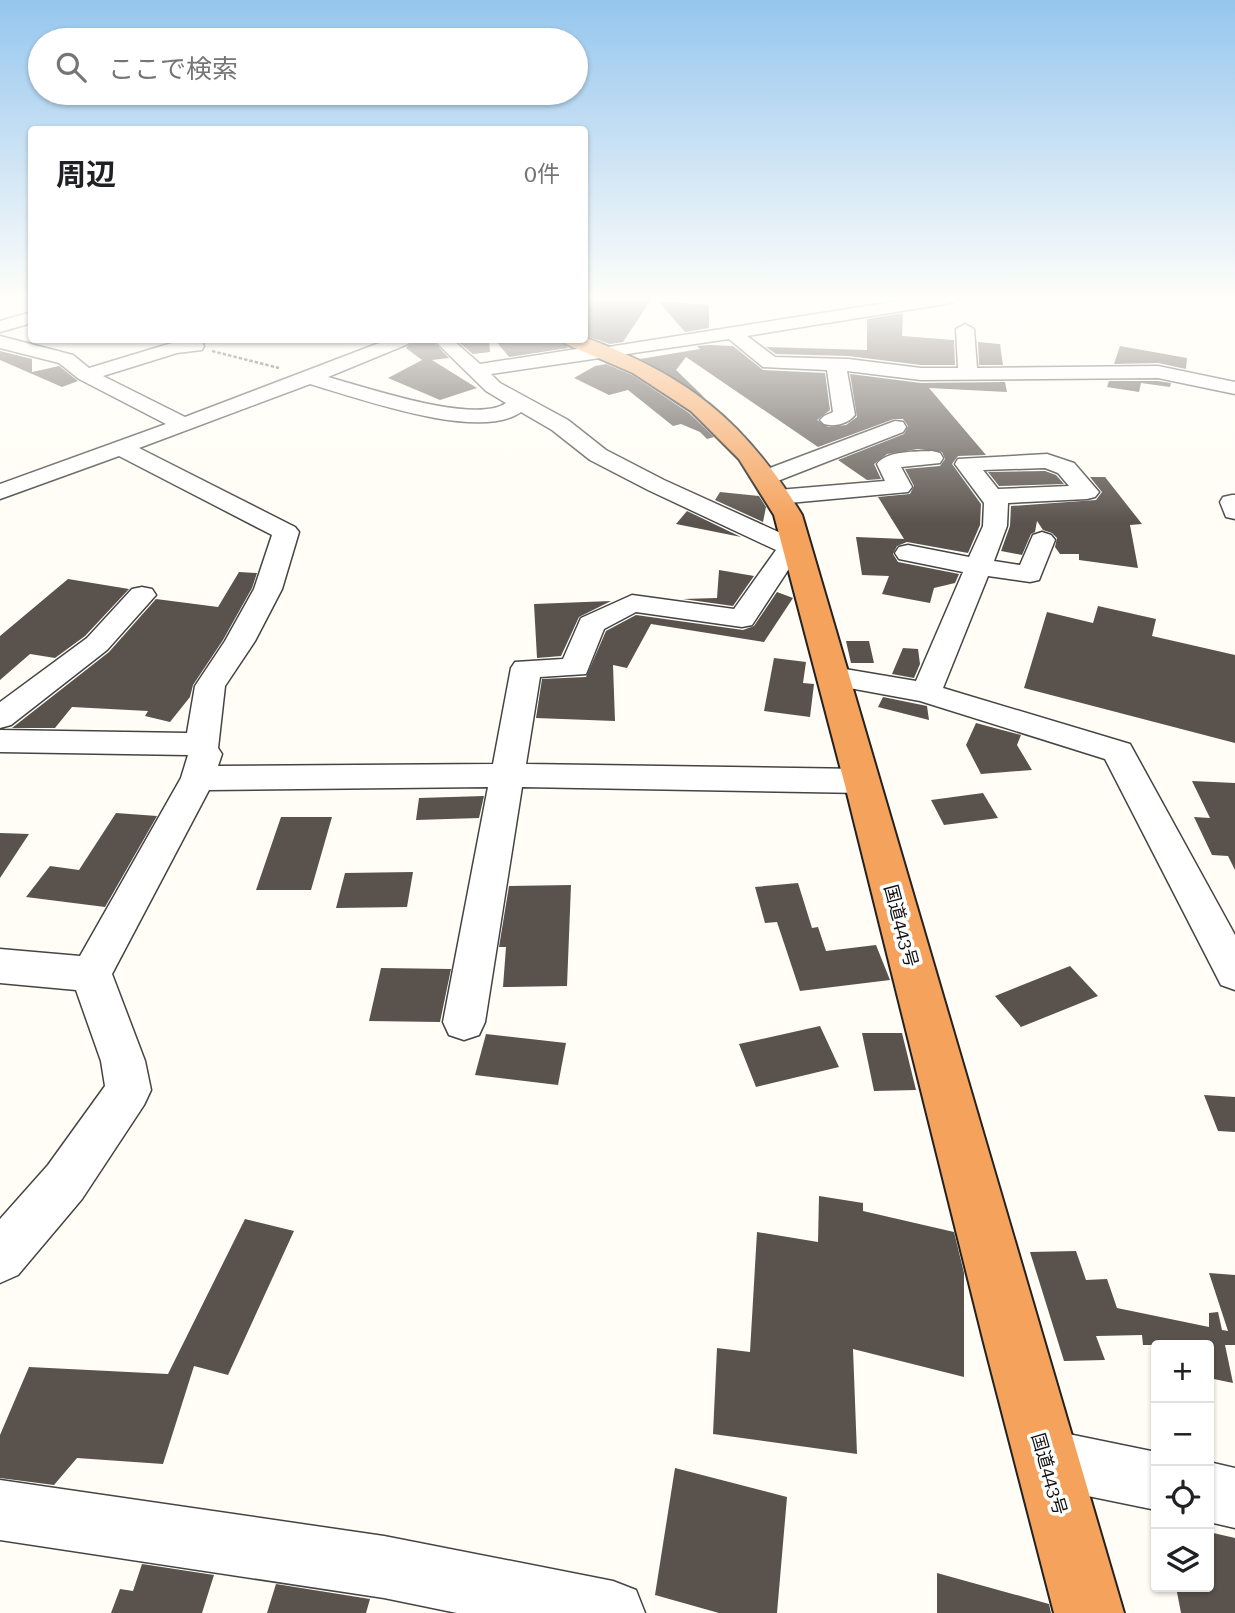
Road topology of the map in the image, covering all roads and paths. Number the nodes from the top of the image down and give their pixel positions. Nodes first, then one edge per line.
1 (92, 373) edge
2 (292, 373) edge
3 (321, 373) edge
4 (479, 373) edge
5 (648, 373) edge
6 (837, 373) edge
7 (904, 373) edge
8 (931, 373) edge
9 (1077, 373) edge
10 (1164, 373) edge
11 (86, 375) joint
12 (968, 375) joint
13 (309, 378) junction
14 (1235, 388) edge
15 (904, 397) dead end
16 (520, 403) junction
17 (831, 420) dead end
18 (183, 424) junction
19 (895, 426) dead end
20 (121, 448) junction
21 (932, 458) dead end
22 (772, 487) junction
23 (0, 492) edge
24 (991, 497) dead end
25 (1235, 502) edge
26 (1235, 512) edge
27 (1042, 540) dead end
28 (798, 550) junction
29 (908, 553) dead end
30 (978, 568) junction
31 (142, 595) dead end
32 (833, 676) junction
33 (926, 693) junction
34 (0, 719) edge
35 (0, 741) edge
36 (199, 763) junction
37 (508, 775) junction
38 (862, 781) junction
39 (0, 967) edge
40 (1235, 973) edge
41 (90, 974) junction
42 (464, 1022) dead end
43 (0, 1257) edge
44 (1044, 1458) junction
45 (1151, 1480) edge
46 (1214, 1493) edge
47 (1235, 1498) edge
48 (0, 1510) edge
49 (613, 1613) edge
50 (1089, 1613) edge

1 - 11 street
2 - 13 path
3 - 13 street
4 - 16 street
5 - 22 highway, 国道443号
6 - 17 street
7 - 15 street
8 - 12 street
9 - 12 street
10 - 14 street
11 - 18 street
13 - 16 street
13 - 18 street
16 - 28 street
18 - 20 street
19 - 22 street
20 - 23 street
20 - 36 street
21 - 22 street
22 - 28 highway, 国道443号
24 - 30 street
25 - 26 street
27 - 30 street
28 - 32 highway, 国道443号
28 - 37 street
29 - 30 street
30 - 33 street
31 - 34 street
32 - 33 street
32 - 38 highway, 国道443号
33 - 40 street
35 - 36 street
36 - 37 street
36 - 41 street
37 - 38 street
37 - 42 street
38 - 44 highway, 国道443号
39 - 41 street
41 - 43 street
44 - 45 street
44 - 50 highway, 国道443号
46 - 47 street
48 - 49 street

